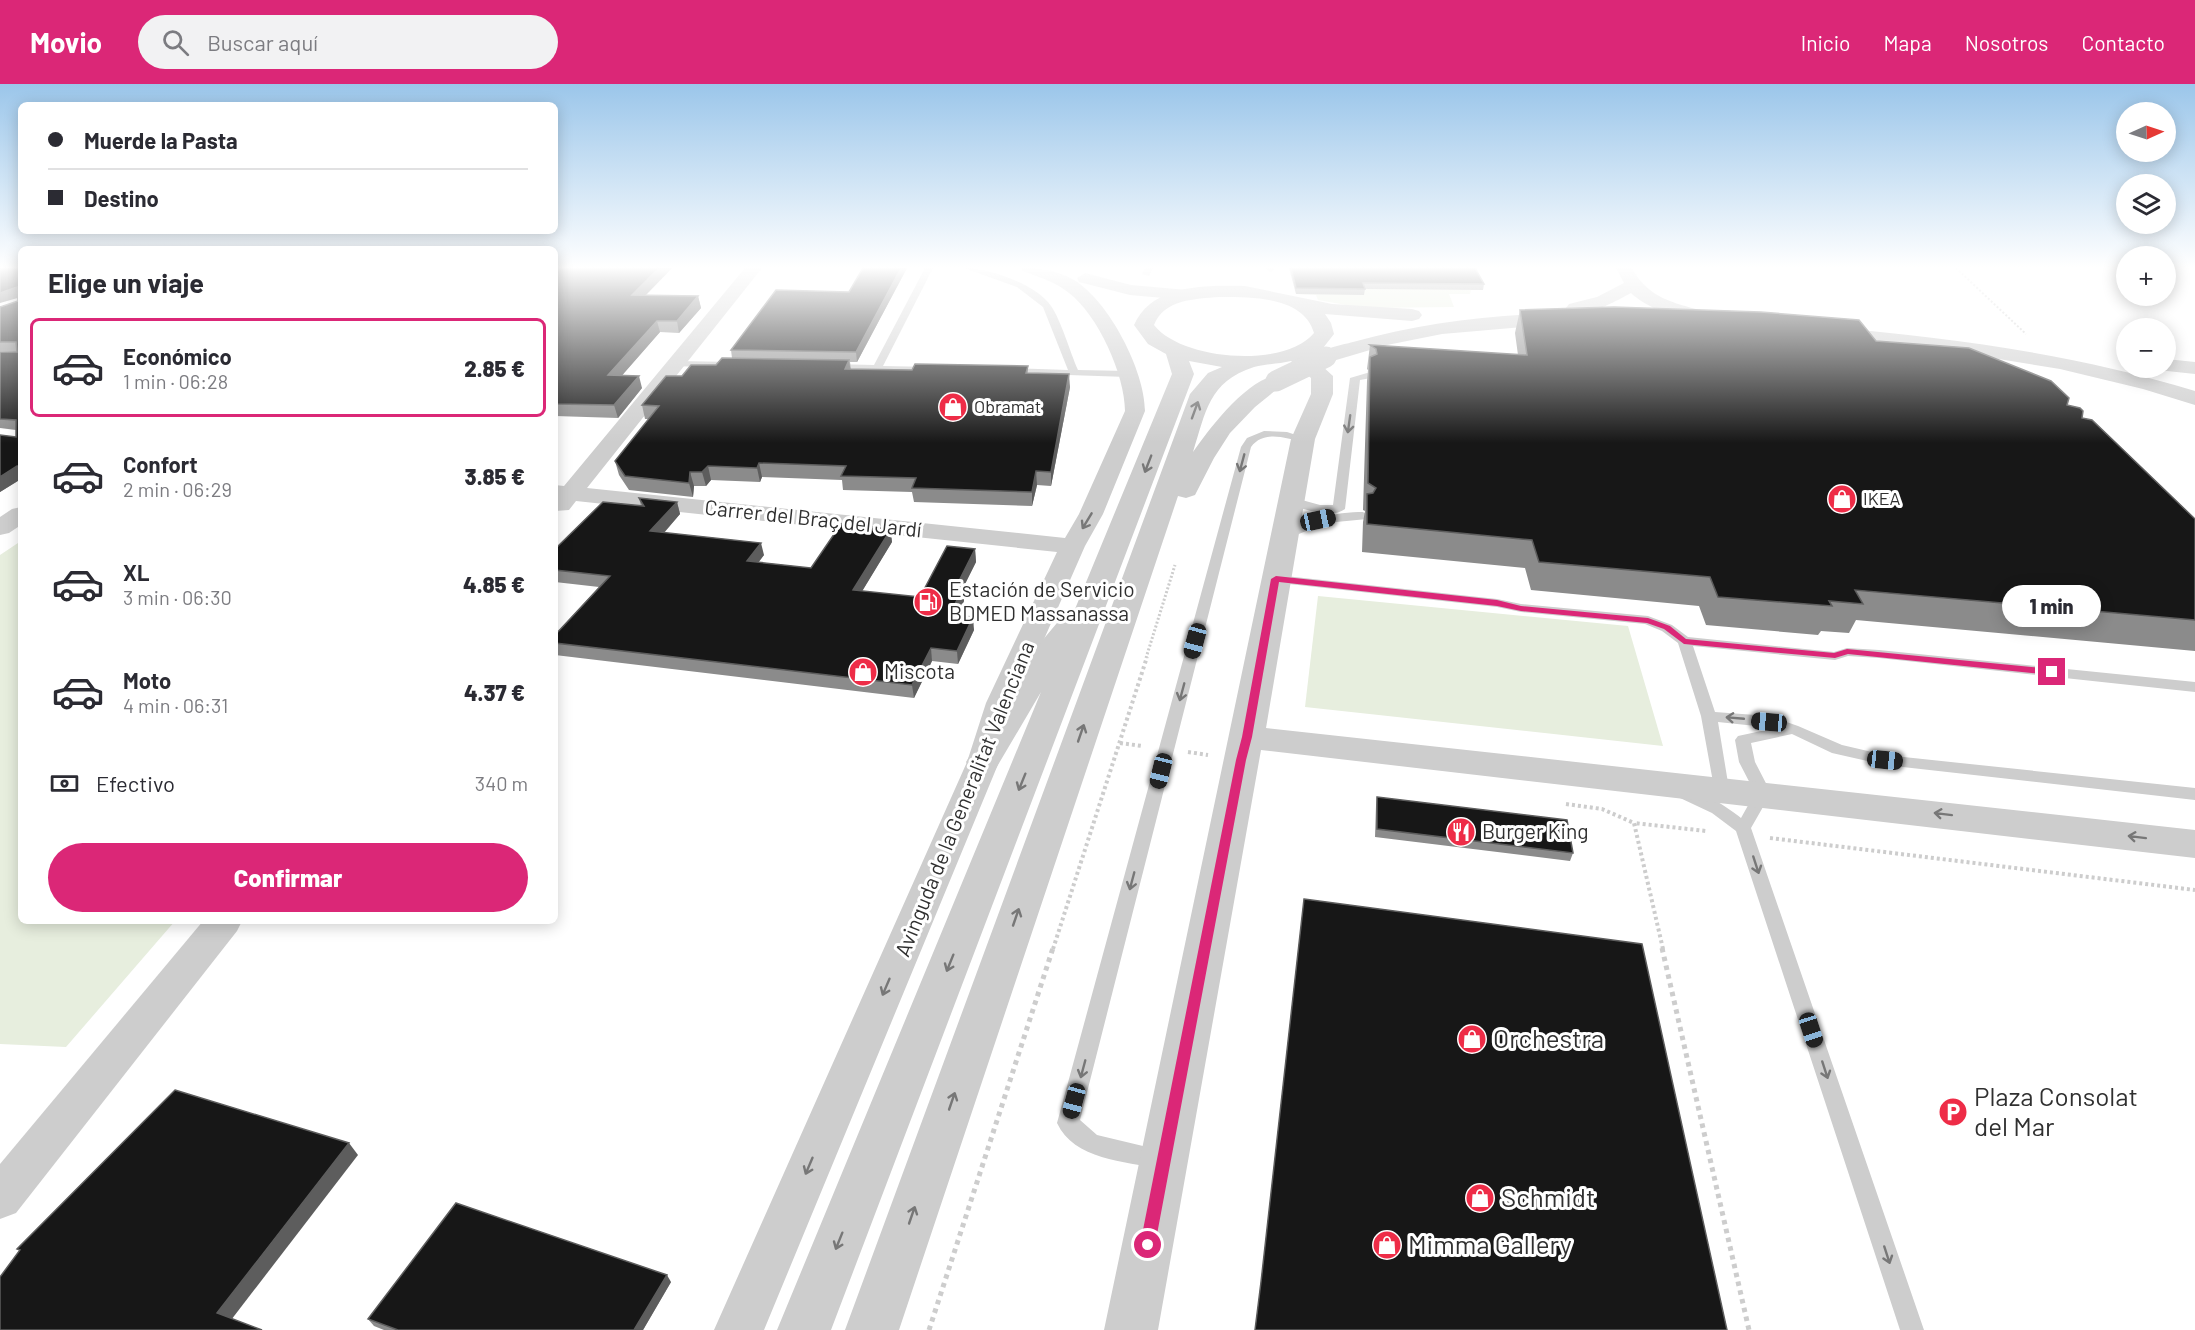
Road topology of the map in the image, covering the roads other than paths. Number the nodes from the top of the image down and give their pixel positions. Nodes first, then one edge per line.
1 (707, 326) edge
2 (899, 326) edge
3 (1055, 326) edge
4 (1104, 326) edge
5 (1145, 326) edge
6 (1321, 326) edge
7 (1356, 326) edge
8 (1457, 326) edge
9 (1810, 326) edge
10 (1811, 326) edge
11 (2029, 344) junction
12 (1175, 350) junction
13 (1305, 357) junction
14 (2116, 358) edge
15 (1250, 361) junction
16 (676, 364) junction
17 (747, 365) edge
18 (818, 367) edge
19 (877, 368) junction
20 (2176, 369) edge
21 (942, 370) edge
22 (997, 371) edge
23 (1074, 373) junction
24 (1128, 374) junction
25 (1367, 375) edge
26 (2194, 375) edge
27 (2195, 398) edge
28 (1303, 439) junction
29 (560, 499) edge
30 (1338, 509) junction
31 (18, 515) edge
32 (1287, 519) junction
33 (0, 528) edge
34 (1072, 546) junction
35 (1276, 579) junction
36 (1114, 593) junction
37 (1684, 641) junction
38 (2195, 687) edge
39 (1709, 716) junction
40 (1793, 729) junction
41 (1247, 737) junction
42 (983, 762) junction
43 (1668, 785) junction
44 (1720, 789) junction
45 (1764, 793) junction
46 (2195, 795) edge
47 (1743, 828) junction
48 (2195, 844) edge
49 (222, 924) edge
50 (1164, 1160) junction
51 (0, 1198) edge
52 (739, 1330) edge
53 (804, 1330) edge
54 (872, 1330) edge
55 (1131, 1330) edge
56 (1912, 1330) edge

1 - 16 street
2 - 19 lane
3 - 23 lane
4 - 24 street, Avinguda de la Generalitat Valenciana
5 - 12 street
6 - 13 street
7 - 13 street
8 - 13 street
9 - 27 street
10 - 11 street
11 - 14 street
11 - 26 street
12 - 15 street
12 -> 36 street
13 - 15 street
13 - 28 street
13 - 36 street
36 -> 15 street
16 - 17 lane
16 - 29 street
18 - 19 lane
19 - 21 lane
20 - 26 street
22 - 23 lane
23 - 24 lane
24 -> 34 street, Avinguda de la Generalitat Valenciana
25 -> 30 lane
28 - 32 street
28 -> 50 lane
29 - 34 street, Carrer del Braç del Jardí
30 - 32 lane
30 - 32 lane
31 - 33 street
32 - 35 street
34 - 42 street, Avinguda de la Generalitat Valenciana
35 - 37 lane
35 - 41 street
36 - 42 street
36 -> 53 street
54 -> 36 street
37 - 38 lane
37 - 39 lane
40 -> 39 lane
39 - 44 lane
40 - 45 lane
40 - 46 lane
41 - 43 street
41 - 50 street
42 -> 52 street, Avinguda de la Generalitat Valenciana
43 - 44 street
43 - 47 lane
44 - 45 street
45 - 47 lane
48 -> 45 street
47 -> 56 lane
49 - 51 street
50 - 55 street

